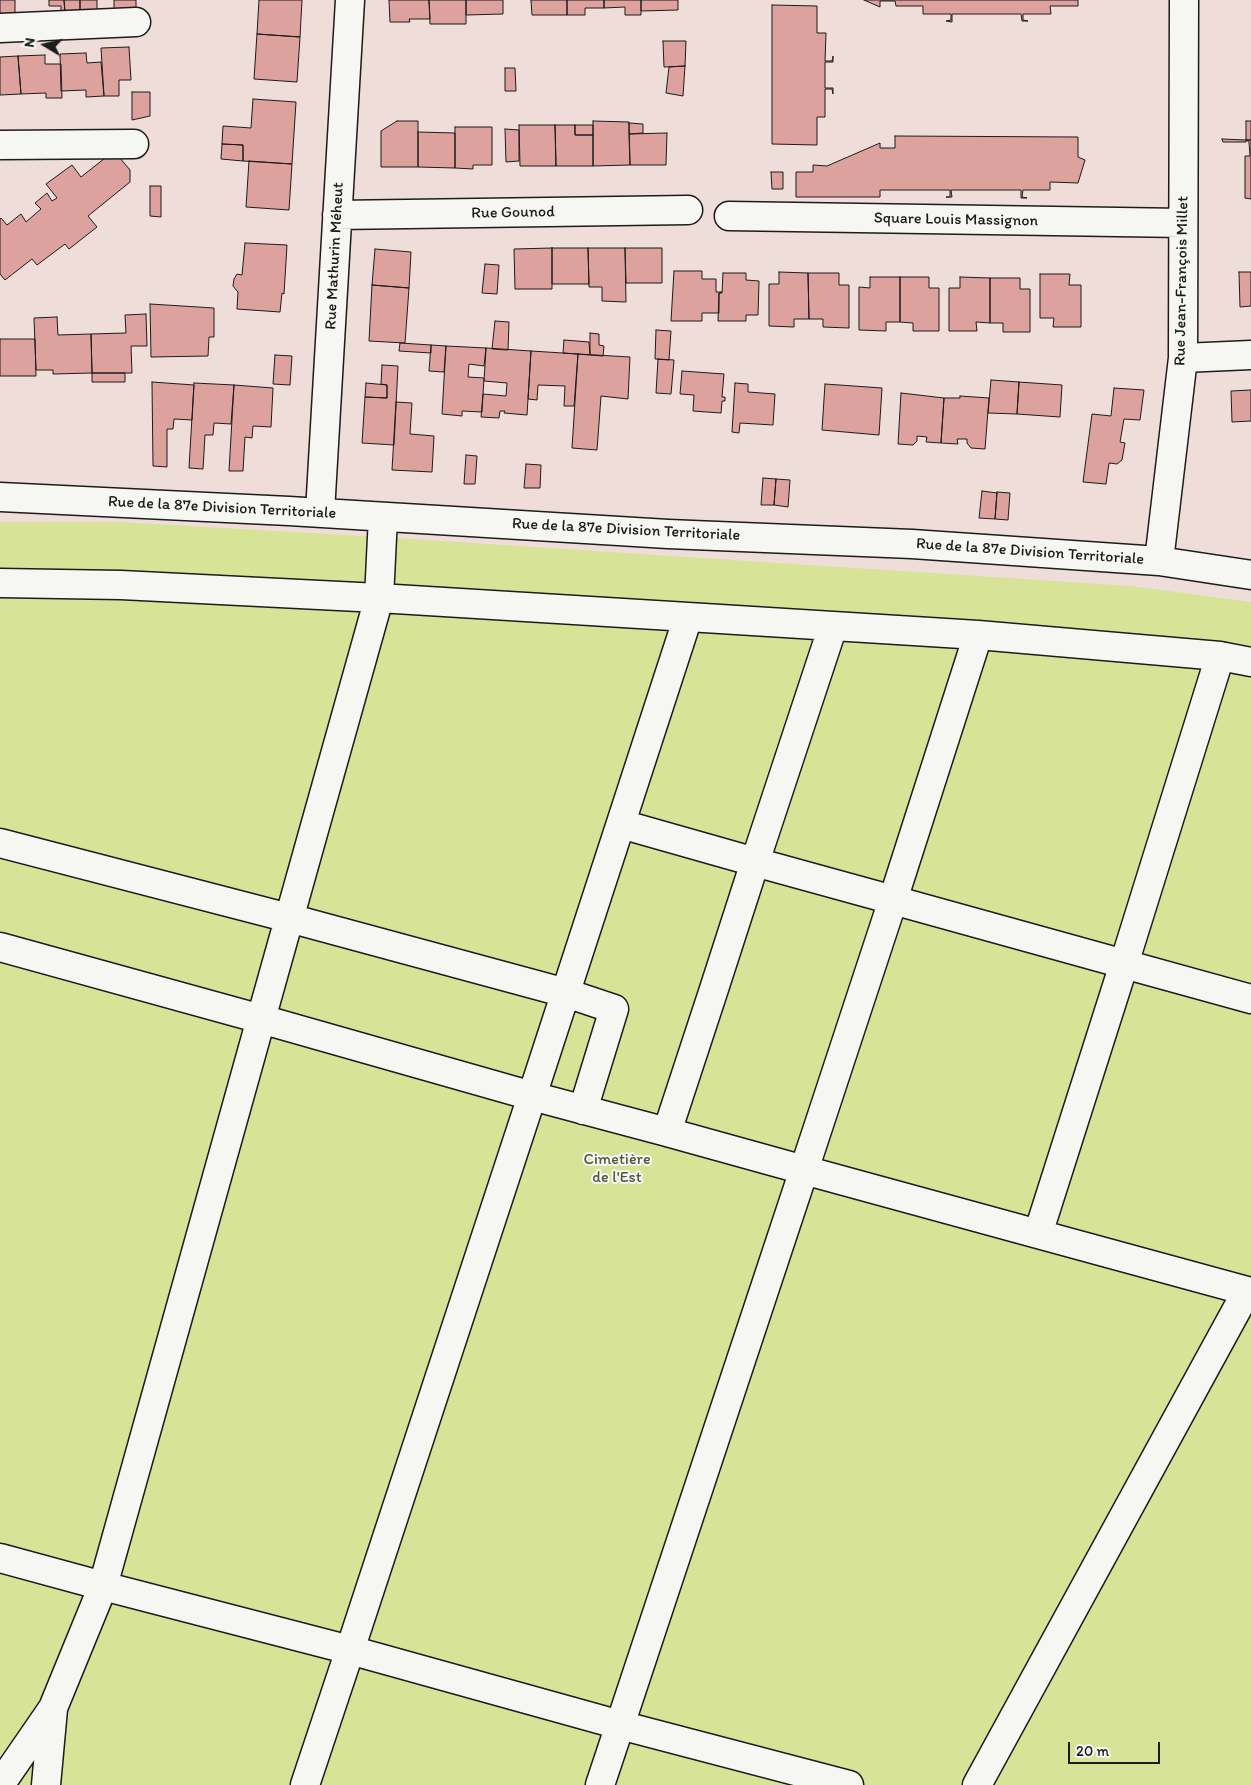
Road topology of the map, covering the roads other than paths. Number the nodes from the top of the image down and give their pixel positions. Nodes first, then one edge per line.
1 (350, 0) edge
2 (1184, 0) edge
3 (136, 22) dead end
4 (0, 28) edge
5 (134, 144) dead end
6 (0, 145) edge
7 (688, 210) dead end
8 (337, 215) junction
9 (729, 216) dead end
10 (1183, 223) junction
11 (1251, 355) edge
12 (1183, 358) junction
13 (0, 497) edge
14 (320, 512) junction
15 (383, 517) junction
16 (1159, 562) junction
17 (1251, 575) edge
18 (0, 583) edge
19 (379, 598) junction
20 (688, 617) junction
21 (833, 626) junction
22 (978, 636) junction
23 (1220, 656) junction
24 (1251, 662) edge
25 (621, 824) junction
26 (0, 843) edge
27 (755, 862) junction
28 (893, 900) junction
29 (289, 918) junction
30 (0, 947) edge
31 (1124, 964) junction
32 (566, 993) junction
33 (1251, 999) edge
34 (261, 1019) junction
35 (532, 1096) junction
36 (582, 1110) junction
37 (667, 1132) junction
38 (804, 1170) junction
39 (1038, 1234) junction
40 (1249, 1287) edge
41 (0, 1558) edge
42 (103, 1586) junction
43 (350, 1650) junction
44 (53, 1708) junction
45 (620, 1725) junction
46 (0, 1785) edge
47 (46, 1785) edge
48 (305, 1785) edge
49 (600, 1785) edge
50 (849, 1785) edge
51 (977, 1785) edge

1 - 8 street, Rue Mathurin Méheut
2 - 10 street, Rue Jean-François Millet
3 - 4 street
5 - 6 street
7 - 8 street, Rue Gounod
8 - 14 street, Rue Mathurin Méheut
9 - 10 street, Square Louis Massignon
10 - 12 street, Rue Jean-François Millet
11 - 12 street
12 - 16 street, Rue Jean-François Millet
13 - 14 street, Rue de la 87e Division Territoriale
14 - 15 street, Rue de la 87e Division Territoriale
15 - 16 street, Rue de la 87e Division Territoriale
15 - 19 street
16 - 17 street, Rue de la 87e Division Territoriale
18 - 19 street
19 - 20 street
19 - 29 street
20 - 21 street
20 - 25 street
21 - 22 street
21 - 27 street
22 - 23 street
22 - 28 street
23 - 24 street
23 - 31 street
25 - 27 street
25 - 32 street
26 - 29 street
27 - 28 street
27 - 37 street
28 - 31 street
28 - 38 street
29 - 32 street
29 - 34 street
30 - 34 street
31 - 33 street
31 - 39 street
32 - 35 street
32 - 36 street
34 - 35 street
34 - 42 street
35 - 36 street
35 - 43 street
36 - 37 street
37 - 38 street
38 - 39 street
38 - 45 street
39 - 40 street
40 - 51 street
41 - 42 street
42 - 43 street
42 - 44 street
43 - 45 street
43 - 48 street
44 - 46 street
44 - 47 street
45 - 49 street
45 - 50 street

